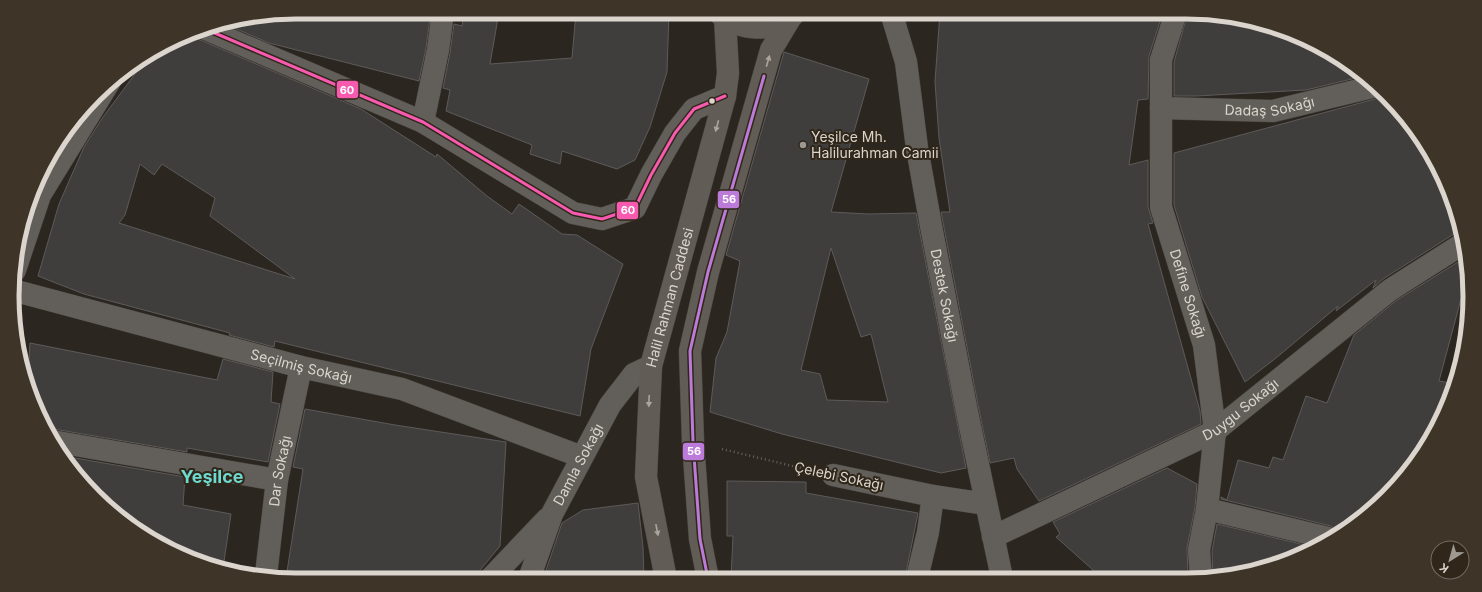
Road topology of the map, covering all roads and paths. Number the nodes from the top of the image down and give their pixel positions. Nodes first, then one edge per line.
1 (442, 19) edge
2 (721, 19) edge
3 (729, 19) edge
4 (786, 19) edge
5 (791, 19) edge
6 (892, 19) edge
7 (1174, 19) edge
8 (212, 32) edge
9 (1369, 88) edge
10 (725, 96) junction
11 (95, 105) edge
12 (1161, 108) junction
13 (423, 122) junction
14 (24, 244) edge
15 (1459, 246) edge
16 (19, 292) edge
17 (651, 366) junction
18 (301, 367) junction
19 (1215, 431) junction
20 (693, 442) junction
21 (61, 443) edge
22 (582, 458) junction
23 (833, 475) joint
24 (276, 480) junction
25 (934, 496) junction
26 (986, 504) junction
27 (1207, 509) junction
28 (552, 514) junction
29 (993, 537) junction
30 (1323, 537) edge
31 (266, 571) edge
32 (1201, 572) edge
33 (497, 573) edge
34 (531, 573) edge
35 (665, 573) edge
36 (707, 573) edge
37 (918, 573) edge
38 (1001, 573) edge

1 - 13 street
2 - 10 street, Halil Rahman Caddesi
3 - 4 street
20 -> 5 street
6 - 26 street, Destek Sokağı
7 - 12 street, Define Sokağı
8 - 13 street
9 - 12 street, Dadaş Sokağı
10 - 13 street
10 -> 17 street, Halil Rahman Caddesi
11 - 14 street
12 - 19 street, Define Sokağı
15 - 19 street, Duygu Sokağı
16 - 18 street, Seçilmiş Sokağı
17 - 22 street, Damla Sokağı
17 -> 35 street, Halil Rahman Caddesi
18 - 22 street, Seçilmiş Sokağı
18 - 24 street, Dar Sokağı
19 - 27 street, Define Sokağı
19 - 29 street, Duygu Sokağı
20 - 23 path, Çelebi Sokağı
20 - 36 street
21 - 24 street
22 - 28 street, Damla Sokağı
23 - 25 street, Çelebi Sokağı
24 - 31 street, Dar Sokağı
25 - 26 street, Çelebi Sokağı
25 - 37 street
26 - 29 street, Destek Sokağı
27 - 30 street
27 - 32 street, Define Sokağı
28 - 33 street
28 - 34 street, Damla Sokağı
29 - 38 street, Destek Sokağı

